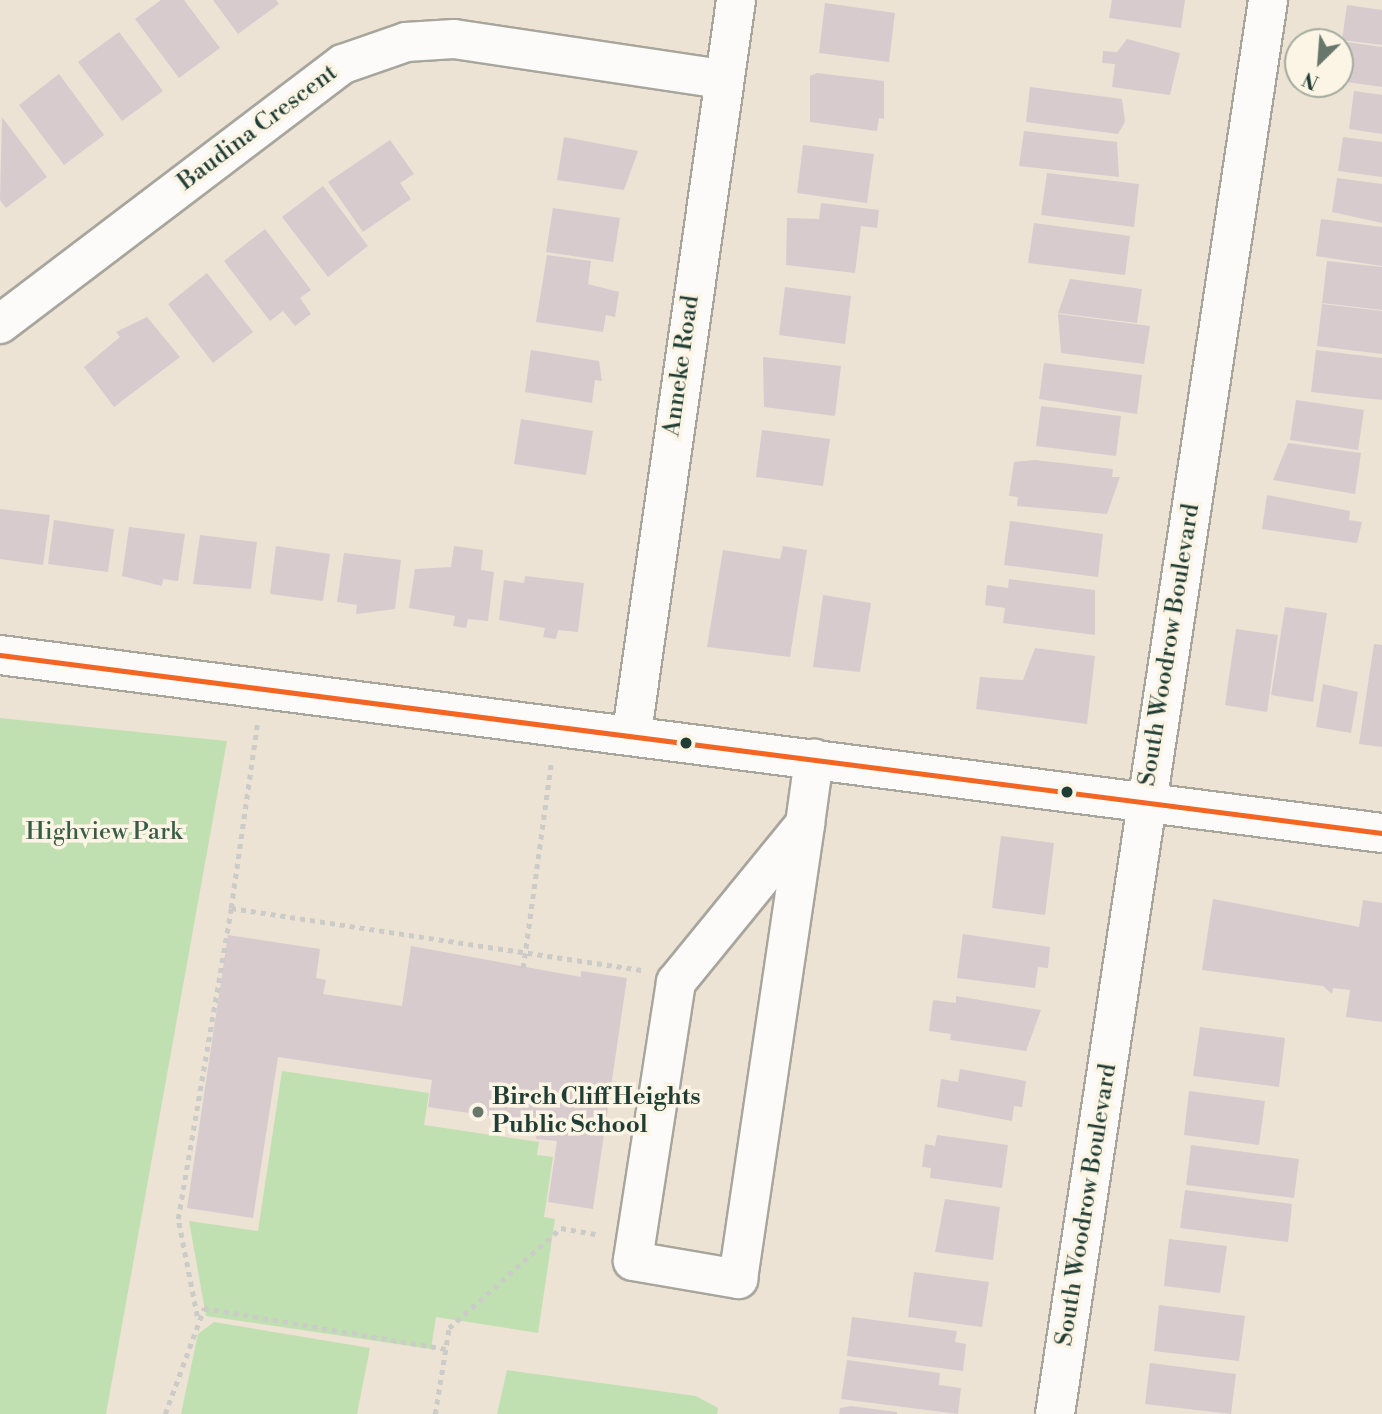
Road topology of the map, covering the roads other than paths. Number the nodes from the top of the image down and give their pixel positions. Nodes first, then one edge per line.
1 (736, 0) edge
2 (1268, 0) edge
3 (723, 79) junction
4 (0, 324) edge
5 (0, 654) edge
6 (632, 732) junction
7 (814, 759) junction
8 (1146, 804) junction
9 (805, 824) junction
10 (1382, 833) edge
11 (1055, 1414) edge

1 - 3 street, Anneke Road
2 - 8 street, South Woodrow Boulevard
3 - 4 street, Baudina Crescent
3 - 6 street, Anneke Road
5 - 6 street
6 - 7 street
7 - 8 street
7 - 9 street
8 - 10 street
8 - 11 street, South Woodrow Boulevard
9 - 9 street

